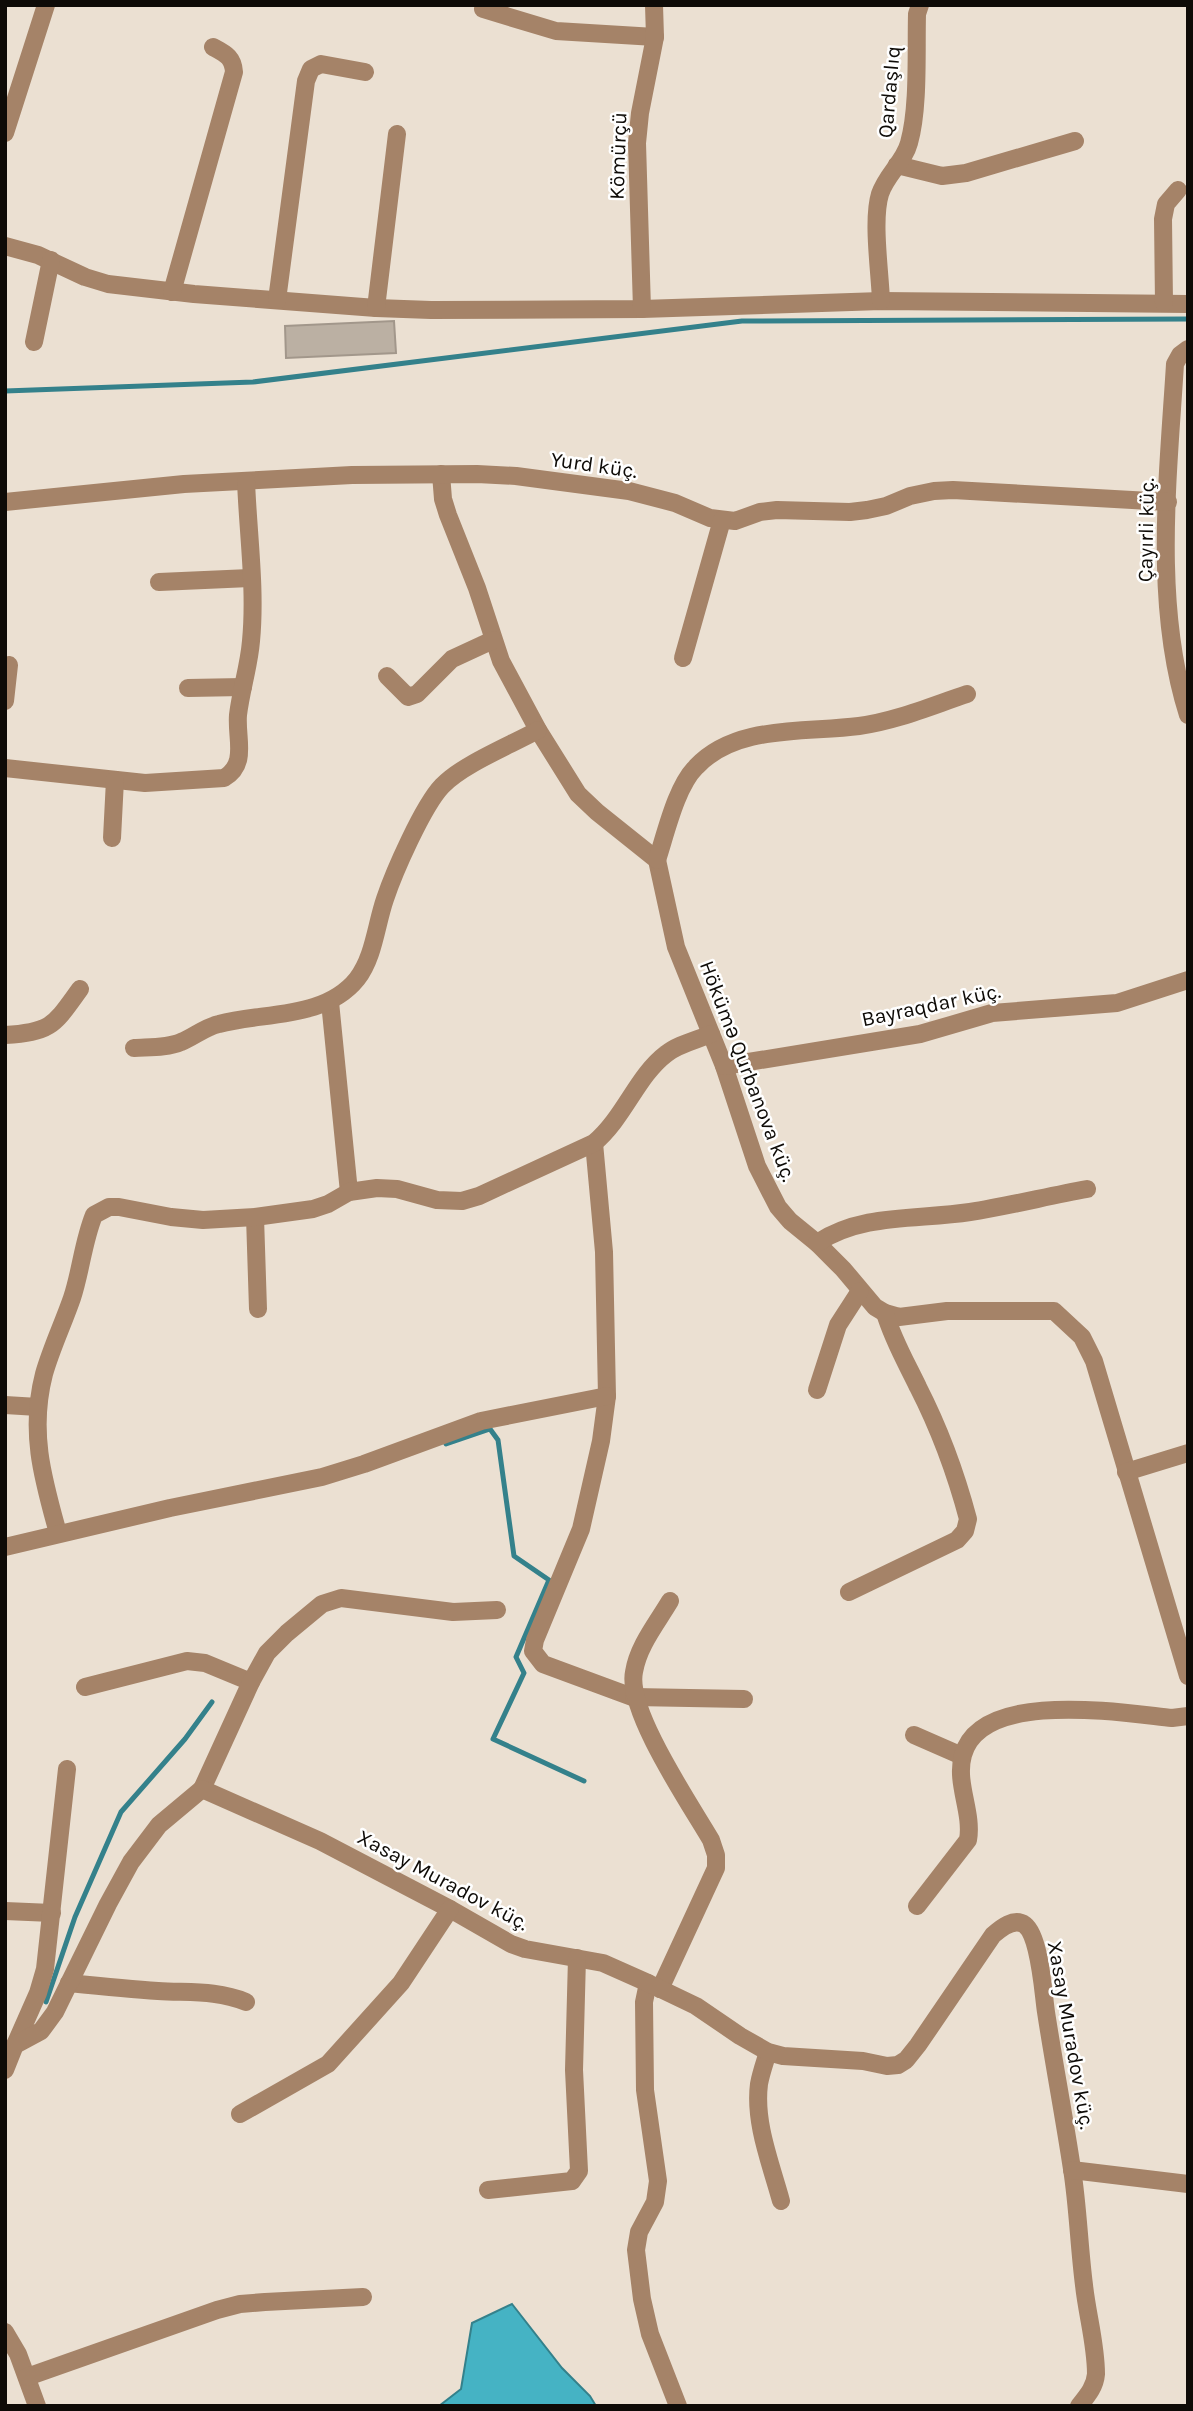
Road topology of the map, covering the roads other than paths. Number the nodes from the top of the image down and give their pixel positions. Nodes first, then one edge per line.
1 (46, 5) edge
2 (654, 5) edge
3 (920, 5) edge
4 (483, 9) dead end
5 (655, 37) junction
6 (213, 47) dead end
7 (365, 72) dead end
8 (5, 134) edge
9 (397, 134) dead end
10 (1075, 141) dead end
11 (897, 165) junction
12 (1178, 190) dead end
13 (5, 246) edge
14 (51, 260) junction
15 (172, 292) junction
16 (277, 300) junction
17 (881, 301) junction
18 (1164, 303) junction
19 (1188, 304) edge
20 (376, 308) junction
21 (642, 309) junction
22 (34, 342) dead end
23 (1188, 349) edge
24 (441, 474) junction
25 (246, 481) junction
26 (5, 502) edge
27 (1168, 502) junction
28 (722, 520) junction
29 (250, 578) junction
30 (159, 582) dead end
31 (493, 640) junction
32 (683, 658) dead end
33 (9, 665) dead end
34 (387, 676) dead end
35 (243, 687) junction
36 (188, 688) dead end
37 (967, 694) dead end
38 (5, 701) edge
39 (1188, 715) edge
40 (538, 730) junction
41 (5, 768) edge
42 (115, 780) junction
43 (112, 838) dead end
44 (657, 860) junction
45 (1188, 980) edge
46 (80, 989) dead end
47 (330, 1002) junction
48 (711, 1034) junction
49 (5, 1035) edge
50 (134, 1048) dead end
51 (724, 1066) junction
52 (594, 1143) junction
53 (1087, 1189) dead end
54 (349, 1192) junction
55 (255, 1217) junction
56 (817, 1243) junction
57 (860, 1291) junction
58 (258, 1309) dead end
59 (885, 1313) junction
60 (817, 1390) dead end
61 (607, 1395) junction
62 (5, 1405) edge
63 (38, 1407) junction
64 (1188, 1453) edge
65 (1126, 1472) junction
66 (58, 1533) junction
67 (5, 1547) edge
68 (849, 1592) dead end
69 (670, 1601) dead end
70 (497, 1610) dead end
71 (1188, 1676) edge
72 (251, 1682) junction
73 (85, 1688) dead end
74 (634, 1698) junction
75 (744, 1699) dead end
76 (1188, 1716) edge
77 (914, 1735) dead end
78 (962, 1756) junction
79 (67, 1769) dead end
80 (202, 1789) junction
81 (917, 1906) dead end
82 (450, 1909) junction
83 (5, 1911) edge
84 (52, 1913) junction
85 (578, 1958) junction
86 (69, 1983) junction
87 (654, 1986) junction
88 (246, 2002) dead end
89 (15, 2045) junction
90 (768, 2052) junction
91 (5, 2070) edge
92 (240, 2114) dead end
93 (1072, 2170) junction
94 (1188, 2184) edge
95 (488, 2190) dead end
96 (781, 2202) dead end
97 (363, 2297) dead end
98 (5, 2332) edge
99 (27, 2377) junction
100 (37, 2406) edge
101 (678, 2406) edge
102 (1079, 2406) edge

1 - 8 street
2 - 5 street, Kömürçü
3 - 11 street, Qardaşlıq
4 - 5 street
5 - 21 street, Kömürçü
6 - 15 street
7 - 16 street
9 - 20 street
10 - 11 street
11 - 17 street, Qardaşlıq
12 - 18 street
13 - 14 street
14 - 15 street
14 - 22 street
15 - 16 street
16 - 20 street
17 - 18 street
17 - 21 street
18 - 19 street
20 - 21 street
23 - 27 street, Çayırli küç.
24 - 25 street, Yurd küç.
24 - 28 street, Yurd küç.
24 - 31 street
25 - 26 street, Yurd küç.
25 - 29 street
27 - 28 street, Yurd küç.
27 - 39 street, Çayırli küç.
28 - 32 street
29 - 30 street
29 - 35 street
31 - 34 street
31 - 40 street
33 - 38 street
35 - 36 street
35 - 42 street
37 - 44 street
40 - 44 street
40 - 47 street
41 - 42 street
42 - 43 street
44 - 48 street, Hökümə Qurbanova küç.
45 - 51 street, Bayraqdar küç.
46 - 49 street
47 - 50 street
47 - 54 street
48 - 51 street, Hökümə Qurbanova küç.
48 - 52 street
51 - 56 street, Hökümə Qurbanova küç.
52 - 54 street
52 - 61 street
53 - 56 street
54 - 55 street
55 - 58 street
55 - 63 street
56 - 57 street, Hökümə Qurbanova küç.
57 - 59 street, Hökümə Qurbanova küç.
57 - 60 street
59 - 65 street
59 - 68 street
61 - 66 street
61 - 74 street
62 - 63 street
63 - 66 street
64 - 65 street
65 - 71 street
66 - 67 street
69 - 74 street
70 - 72 street
72 - 73 street
72 - 80 street
74 - 75 street
74 - 87 street
76 - 78 street
77 - 78 street
78 - 81 street
79 - 84 street
80 - 82 street, Xasay Muradov küç.
80 - 86 street
82 - 85 street, Xasay Muradov küç.
82 - 92 street
83 - 84 street
84 - 89 street
85 - 87 street, Xasay Muradov küç.
85 - 95 street
86 - 88 street
86 - 89 street
87 - 90 street, Xasay Muradov küç.
87 - 101 street
89 - 91 street
90 - 93 street, Xasay Muradov küç.
90 - 96 street
93 - 94 street
93 - 102 street, Xasay Muradov küç.
97 - 99 street
98 - 99 street
99 - 100 street

